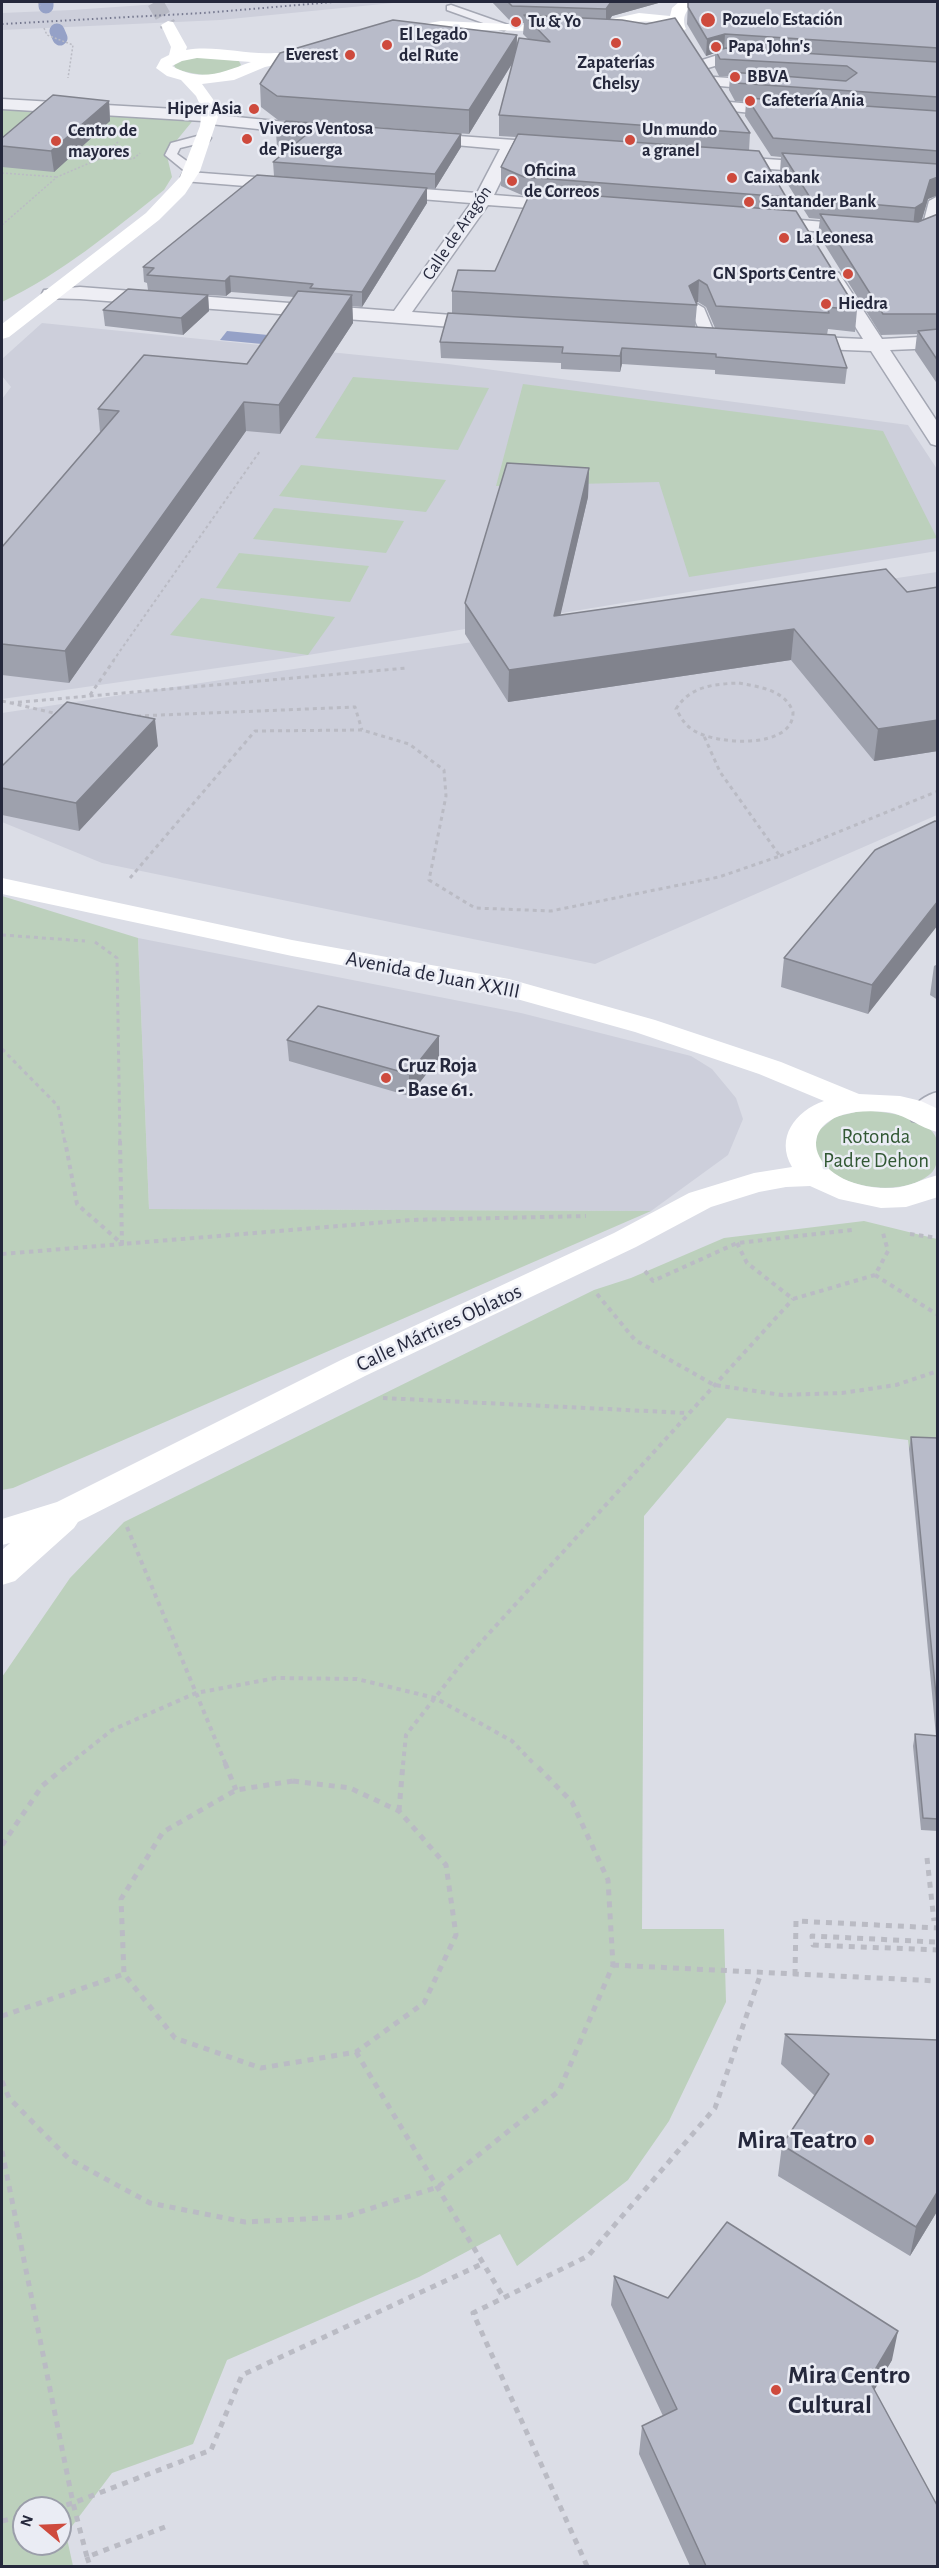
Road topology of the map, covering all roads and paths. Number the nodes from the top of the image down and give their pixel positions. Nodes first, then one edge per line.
1 (38, 2) edge
2 (682, 2) edge
3 (687, 2) edge
4 (40, 6) dead end
5 (451, 8) dead end
6 (622, 24) junction
7 (678, 26) junction
8 (44, 27) dead end
9 (504, 27) junction
10 (641, 36) junction
11 (377, 37) edge
12 (336, 47) edge
13 (209, 52) junction
14 (689, 53) junction
15 (176, 57) junction
16 (772, 61) edge
17 (248, 62) junction
18 (186, 77) junction
19 (215, 78) junction
20 (714, 82) junction
21 (788, 87) edge
22 (205, 93) junction
23 (2, 104) edge
24 (729, 107) junction
25 (55, 108) junction
26 (801, 112) edge
27 (210, 117) junction
28 (740, 124) edge
29 (336, 131) edge
30 (394, 136) edge
31 (205, 138) junction
32 (511, 144) junction
33 (568, 149) edge
34 (99, 159) dead end
35 (705, 159) edge
36 (846, 170) edge
37 (2, 173) edge
38 (190, 173) junction
39 (57, 177) junction
40 (311, 186) edge
41 (369, 190) edge
42 (483, 199) junction
43 (790, 207) dead end
44 (589, 208) edge
45 (937, 210) edge
46 (742, 221) edge
47 (2, 225) edge
48 (806, 233) junction
49 (822, 260) edge
50 (76, 273) junction
51 (51, 294) junction
52 (697, 308) edge
53 (2, 312) edge
54 (398, 318) junction
55 (505, 325) edge
56 (2, 333) edge
57 (685, 335) edge
58 (709, 337) junction
59 (732, 338) edge
60 (779, 341) edge
61 (938, 342) edge
62 (876, 345) junction
63 (938, 440) edge
64 (260, 452) dead end
65 (407, 668) dead end
66 (89, 696) junction
67 (2, 701) edge
68 (10, 703) junction
69 (65, 716) edge
70 (134, 716) edge
71 (362, 730) junction
72 (704, 736) junction
73 (938, 791) edge
74 (780, 856) junction
75 (130, 878) dead end
76 (2, 886) edge
77 (2, 935) edge
78 (2, 1049) edge
79 (854, 1102) junction
80 (933, 1112) edge
81 (818, 1176) junction
82 (938, 1185) edge
83 (893, 1198) junction
84 (938, 1208) edge
85 (856, 1229) dead end
86 (874, 1230) dead end
87 (882, 1230) junction
88 (893, 1231) dead end
89 (904, 1233) dead end
90 (938, 1238) edge
91 (625, 1240) junction
92 (737, 1243) junction
93 (122, 1244) junction
94 (2, 1254) edge
95 (570, 1265) junction
96 (875, 1275) junction
97 (793, 1299) junction
98 (938, 1315) edge
99 (353, 1368) junction
100 (938, 1371) edge
101 (714, 1385) junction
102 (688, 1413) junction
103 (113, 1490) junction
104 (70, 1511) junction
105 (2, 1532) edge
106 (2, 1570) edge
107 (196, 1693) junction
108 (435, 1698) junction
109 (236, 1790) junction
110 (399, 1811) junction
111 (2, 1845) edge
112 (927, 1858) dead end
113 (934, 1921) dead end
114 (938, 1928) edge
115 (935, 1942) dead end
116 (938, 1950) edge
117 (613, 1965) junction
118 (761, 1973) junction
119 (124, 1974) junction
120 (795, 1975) junction
121 (938, 1981) edge
122 (2, 2016) edge
123 (356, 2052) junction
124 (2, 2081) edge
125 (2, 2151) edge
126 (438, 2187) junction
127 (484, 2263) junction
128 (504, 2298) junction
129 (74, 2503) junction
130 (165, 2527) dead end
131 (87, 2558) junction
132 (90, 2566) edge
133 (587, 2566) edge

1 - 4 path
2 - 6 main road
3 - 7 main road
5 - 9 lane
6 - 7 main road
6 - 9 main road
6 - 10 main road
7 - 10 main road
7 - 14 street
8 - 25 path
9 - 11 main road
10 - 14 street
12 - 17 main road
13 - 15 main road
13 - 15 main road
13 - 17 main road
14 - 16 street
14 - 20 street
15 - 18 main road
17 - 19 main road
18 - 19 main road
18 - 22 main road
19 - 22 main road
20 - 21 street
20 - 24 street
22 - 27 main road
23 - 25 street
24 - 26 street
24 - 28 street
25 - 27 street
27 - 29 street
27 - 31 main road
30 - 32 street
31 - 38 main road
31 - 38 lane
32 - 33 street
32 - 42 street, Calle de Aragón
34 - 39 path
35 - 36 street
37 - 39 path
38 - 40 street
38 - 50 main road
39 - 47 path
41 - 42 street
42 - 44 street
42 - 54 street, Calle de Aragón
43 - 48 street
45 - 48 street
46 - 48 street
49 - 62 street
50 - 51 main road
50 - 53 main road
51 - 54 street
51 - 56 main road
52 - 58 lane
54 - 55 street
57 - 58 street
58 - 59 street
60 - 62 street
61 - 62 street
62 - 63 street
64 - 66 path
65 - 66 path
66 - 68 path
67 - 68 path
68 - 69 path
70 - 71 path
71 - 74 path
71 - 75 path
72 - 72 path
72 - 74 path
73 - 74 path
76 - 79 main road, Avenida de Juan XXIII
77 - 93 path
78 - 93 path
79 - 80 main road
79 - 81 main road
81 - 83 main road
81 - 91 main road, Calle Mártires Oblatos
82 - 83 main road
83 - 84 main road
85 - 92 path
86 - 87 path
87 - 88 path
87 - 96 path
89 - 90 path
91 - 92 path
91 - 93 path
91 - 95 main road, Calle Mártires Oblatos
92 - 97 path
93 - 94 path
95 - 99 main road, Calle Mártires Oblatos
95 - 101 path
96 - 97 path
96 - 98 path
97 - 101 path
99 - 102 path
99 - 103 main road, Calle Mártires Oblatos
100 - 101 path
101 - 102 path
102 - 108 path
103 - 104 main road, Calle Mártires Oblatos
103 - 107 path
104 - 105 main road
104 - 106 main road
107 - 108 path
107 - 109 path
107 - 111 path
108 - 110 path
108 - 117 path
109 - 110 path
109 - 119 path
110 - 123 path
112 - 113 path
114 - 120 path
115 - 116 path
117 - 118 path
117 - 126 path
118 - 120 path
118 - 128 path
119 - 122 path
119 - 123 path
120 - 121 path
123 - 126 path
124 - 126 path
125 - 129 path
126 - 127 path
127 - 128 path
127 - 129 path
128 - 133 path
129 - 131 path
130 - 131 path
131 - 132 path

